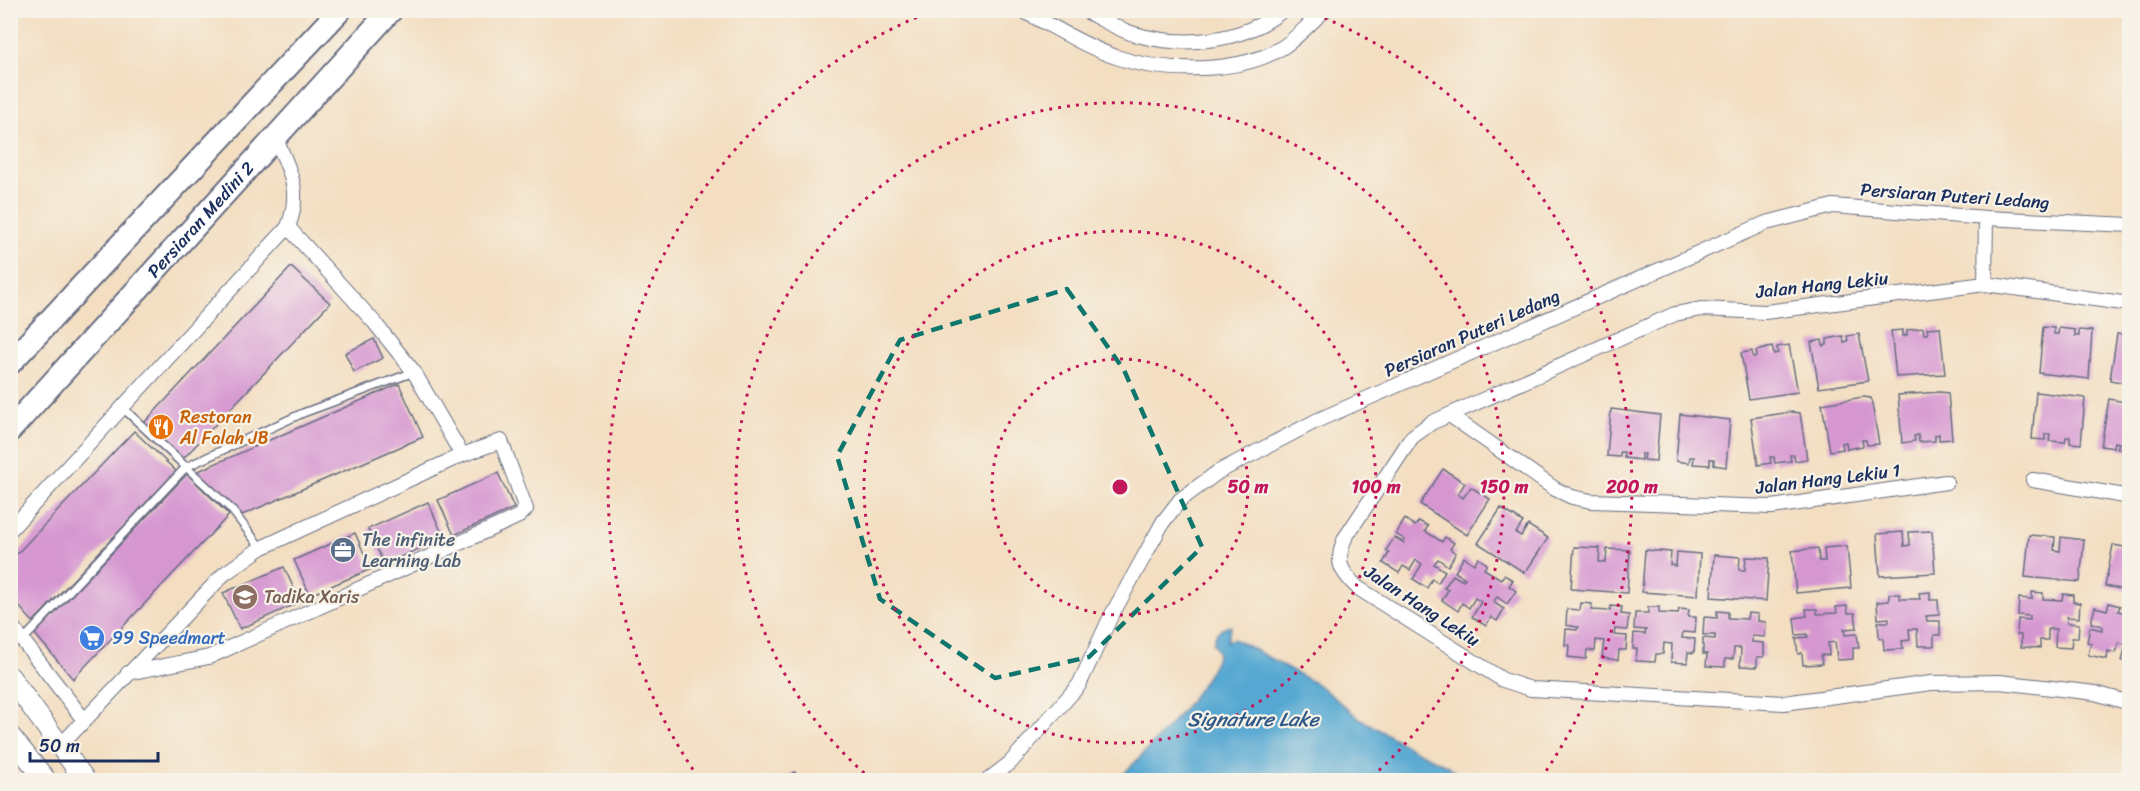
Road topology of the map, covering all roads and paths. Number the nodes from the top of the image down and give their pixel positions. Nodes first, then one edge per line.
1 (340, 10) edge
2 (391, 10) edge
3 (1084, 10) edge
4 (1283, 10) edge
5 (1325, 10) edge
6 (1027, 12) edge
7 (275, 137) junction
8 (1986, 218) junction
9 (2130, 225) edge
10 (288, 228) junction
11 (1985, 284) junction
12 (2130, 304) edge
13 (10, 363) edge
14 (414, 372) junction
15 (124, 409) junction
16 (1450, 416) junction
17 (10, 430) edge
18 (462, 455) junction
19 (186, 466) junction
20 (2033, 480) dead end
21 (1946, 482) dead end
22 (2130, 497) edge
23 (10, 530) edge
24 (261, 548) junction
25 (10, 624) edge
26 (23, 640) junction
27 (128, 673) junction
28 (10, 677) edge
29 (2130, 703) edge
30 (84, 720) junction
31 (10, 736) edge
32 (59, 747) junction
33 (46, 780) edge
34 (85, 780) edge
35 (988, 780) edge

1 - 13 main road
2 - 7 main road, Persiaran Medini 2
3 - 4 street
5 - 6 street
7 - 10 street
7 - 17 main road, Persiaran Medini 2
8 - 9 street, Persiaran Puteri Ledang
8 - 11 street
8 - 35 street, Persiaran Puteri Ledang
10 - 14 street
10 - 15 street
11 - 12 street, Jalan Hang Lekiu
11 - 16 street, Jalan Hang Lekiu
14 - 18 street
14 - 19 lane
15 - 19 lane
15 - 23 street
16 - 21 street, Jalan Hang Lekiu 1
16 - 29 street, Jalan Hang Lekiu
18 - 24 street
18 - 27 street
19 - 24 lane
19 - 26 lane
20 - 22 street
24 - 27 street
25 - 26 street
26 - 30 street
27 - 30 street
28 - 32 street
30 - 32 street
31 - 33 street
32 - 34 street

